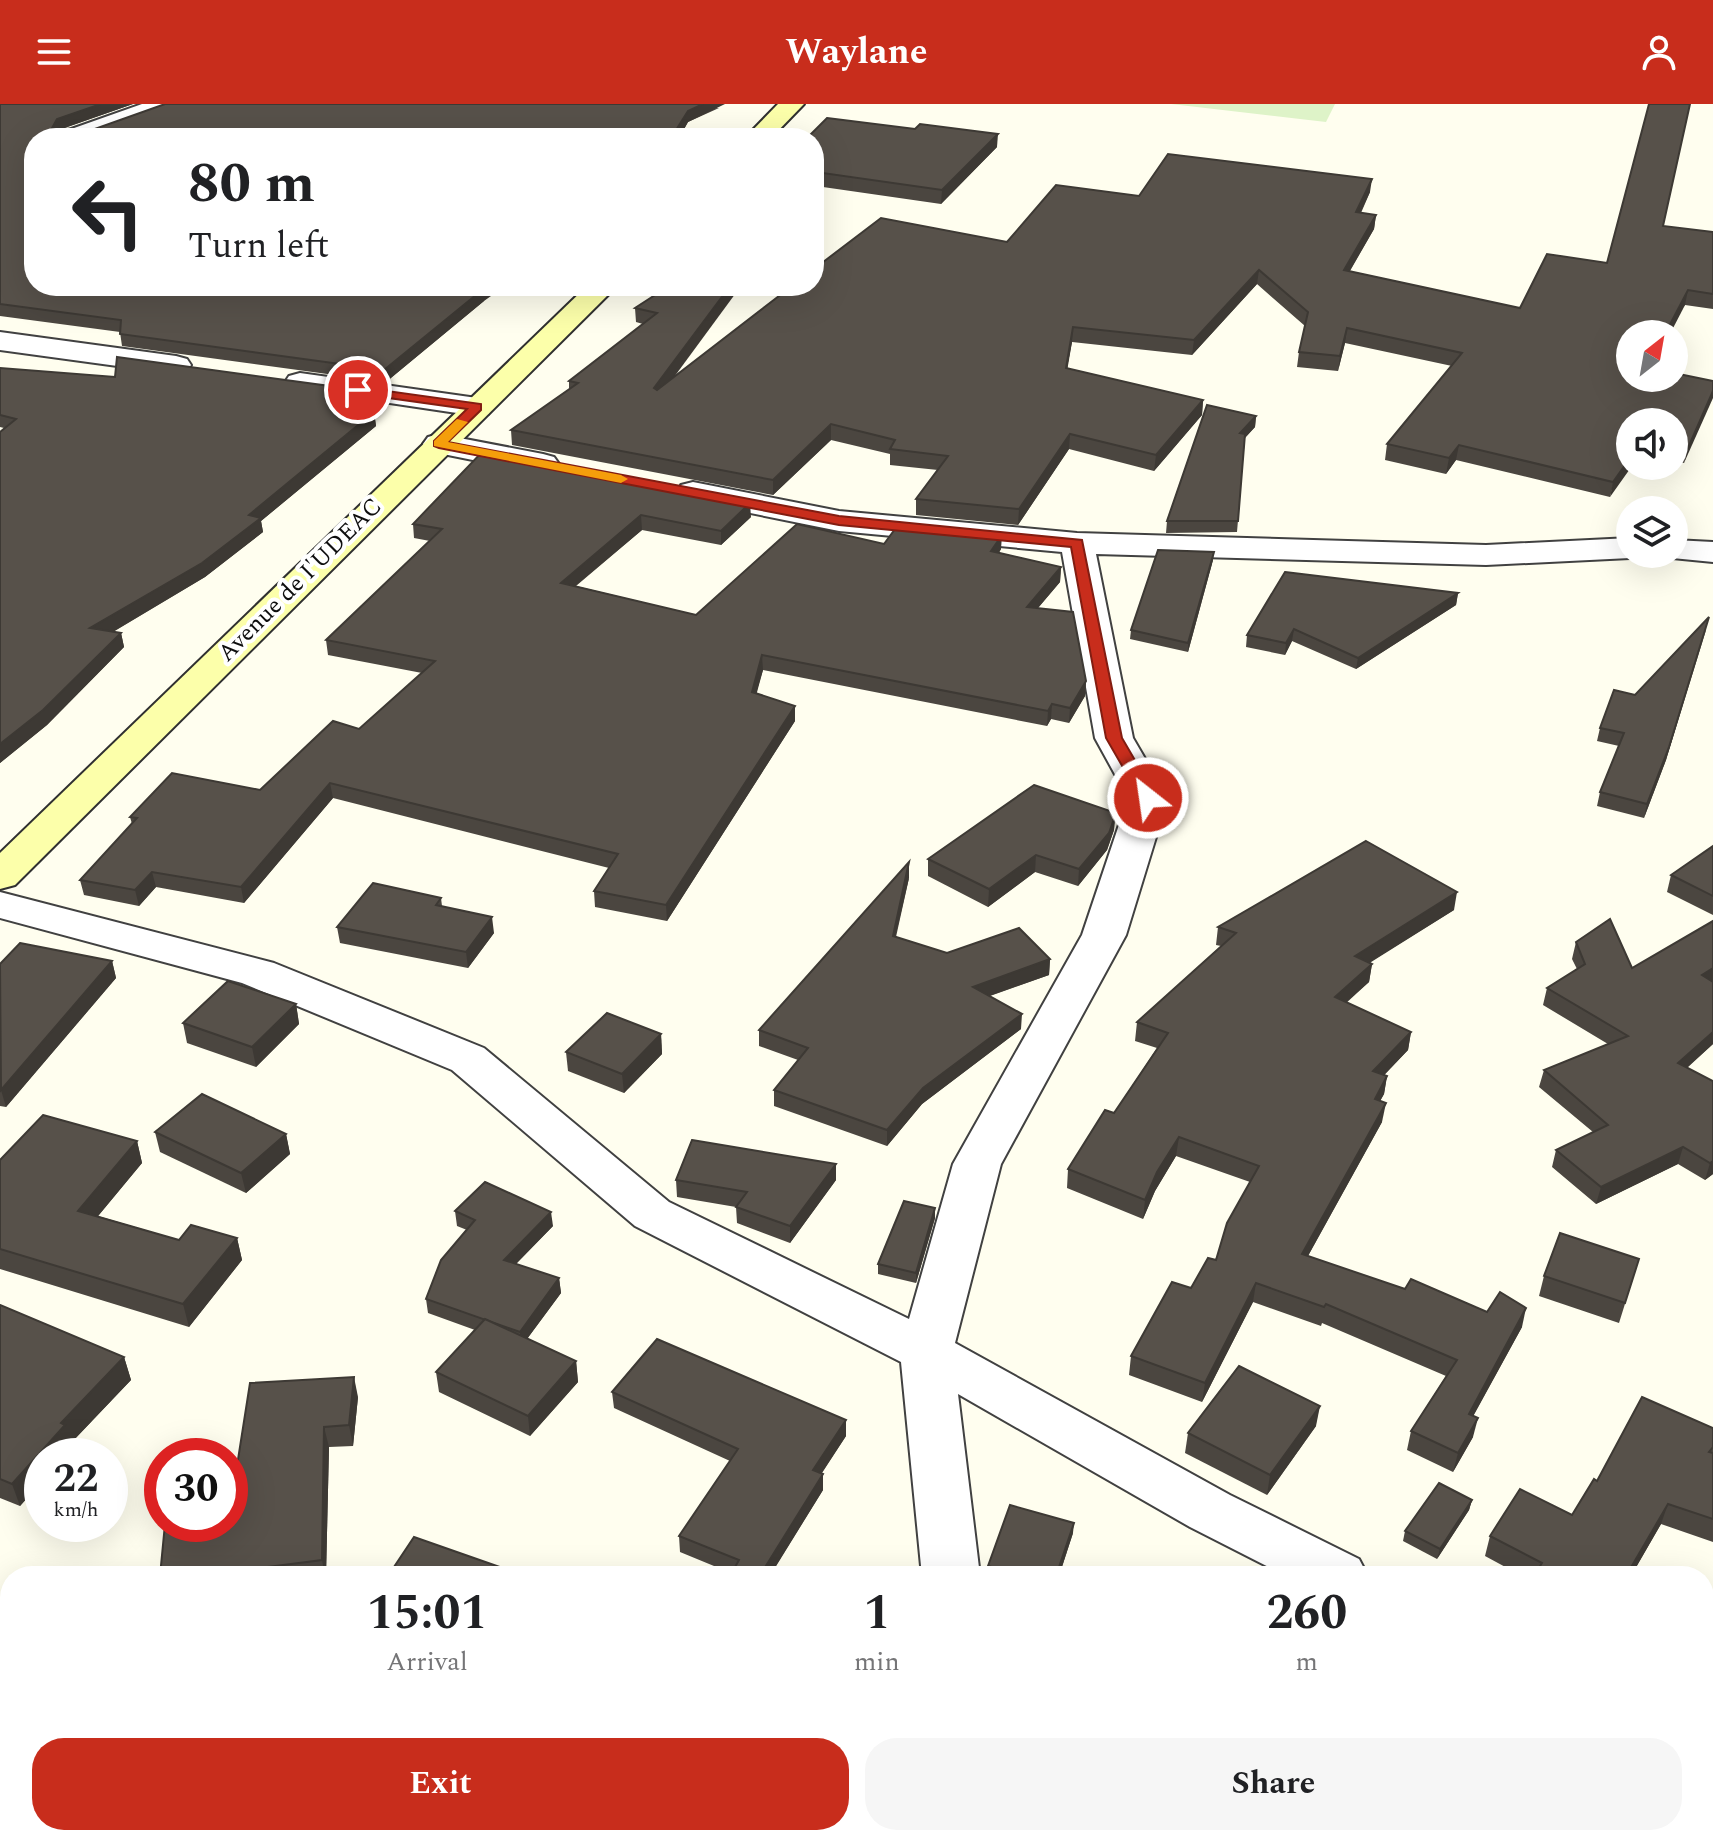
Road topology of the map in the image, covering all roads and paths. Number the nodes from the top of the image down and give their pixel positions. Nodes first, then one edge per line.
1 (165, 104) edge
2 (792, 104) edge
3 (97, 128) edge
4 (767, 128) edge
5 (593, 296) edge
6 (0, 341) edge
7 (200, 368) edge
8 (277, 379) edge
9 (477, 407) junction
10 (439, 444) junction
11 (577, 470) edge
12 (670, 488) edge
13 (1077, 543) junction
14 (1616, 548) edge
15 (1688, 551) edge
16 (1713, 552) edge
17 (0, 876) edge
18 (0, 905) edge
19 (926, 1351) junction
20 (950, 1566) edge
21 (1319, 1566) edge

1 - 3 street
2 - 4 main road
5 - 9 main road, Avenue de I'UDEAC
6 - 7 street
8 - 9 street
9 - 10 main road, Avenue de I'UDEAC
10 - 11 street
10 - 17 main road, Avenue de I'UDEAC
12 - 13 street
13 - 14 street
13 - 19 street
15 - 16 street
18 - 19 street
19 - 20 street
19 - 21 street

